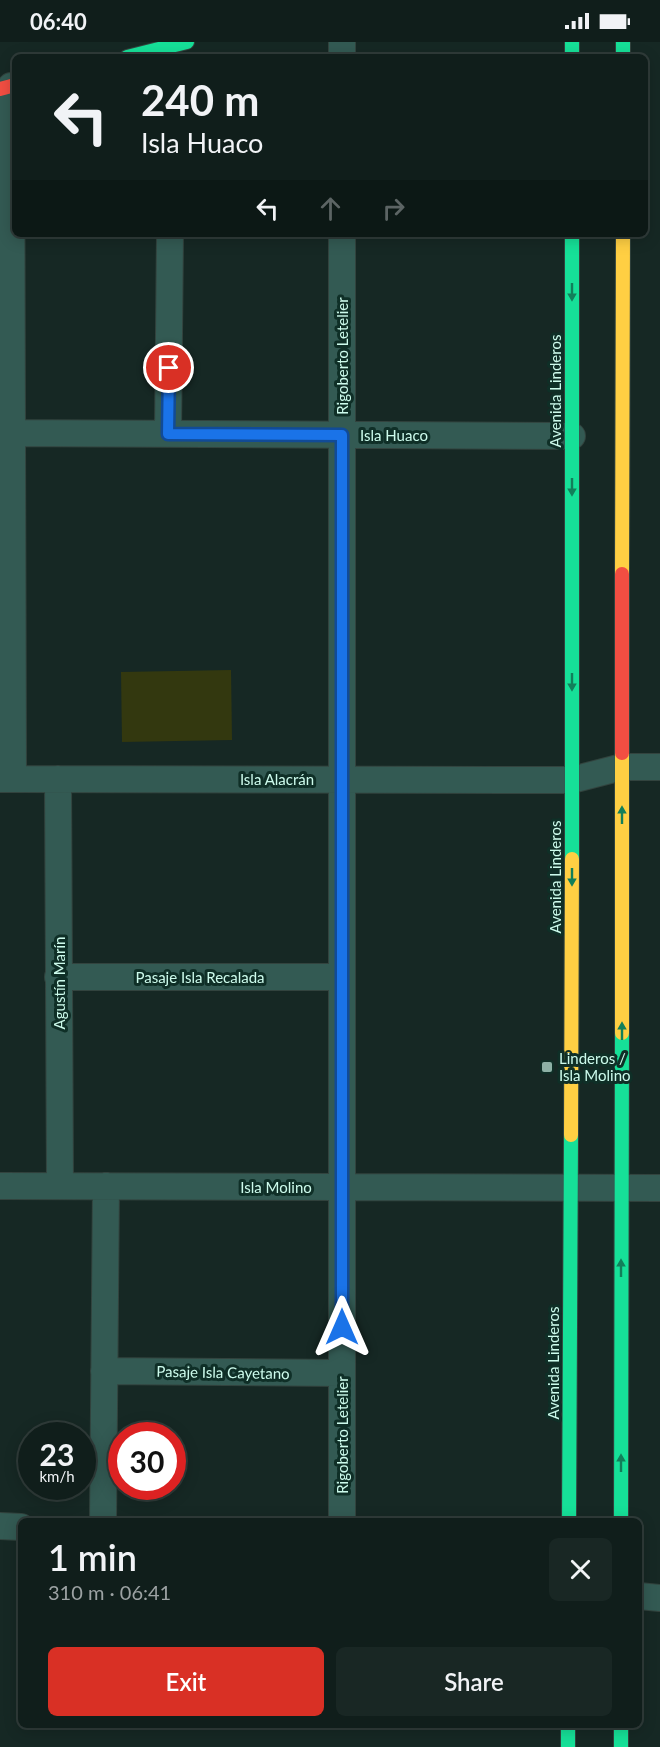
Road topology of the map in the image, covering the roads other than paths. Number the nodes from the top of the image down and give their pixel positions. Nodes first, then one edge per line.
1 (9, 87) edge
2 (170, 237) edge
3 (342, 237) edge
4 (572, 237) edge
5 (623, 237) edge
6 (6, 433) edge
7 (168, 434) junction
8 (342, 435) junction
9 (572, 436) junction
10 (622, 767) junction
11 (660, 767) edge
12 (6, 779) edge
13 (57, 779) junction
14 (342, 779) junction
15 (572, 780) junction
16 (342, 976) junction
17 (58, 977) junction
18 (0, 1186) edge
19 (60, 1186) junction
20 (106, 1186) junction
21 (342, 1187) junction
22 (570, 1187) junction
23 (621, 1188) junction
24 (660, 1188) edge
25 (104, 1371) junction
26 (342, 1373) junction
27 (103, 1518) edge
28 (342, 1518) edge
29 (569, 1518) edge
30 (621, 1518) edge
31 (0, 1526) edge
32 (18, 1527) edge
33 (642, 1596) edge
34 (660, 1598) edge
35 (568, 1728) edge
36 (621, 1728) edge
37 (568, 1747) edge
38 (621, 1747) edge

1 - 6 street
2 - 7 street
3 - 8 street, Rigoberto Letelier
4 -> 9 street, Avenida Linderos
5 - 10 street
6 - 7 street, Isla Huaco
6 - 12 street
7 - 8 street, Isla Huaco
8 - 9 street, Isla Huaco
8 - 14 street, Rigoberto Letelier
9 -> 15 street, Avenida Linderos
10 - 11 street, Isla Alacrán
10 - 15 street, Isla Alacrán
23 -> 10 street
12 - 13 street, Isla Alacrán
13 - 14 street, Isla Alacrán
13 - 17 street, Agustín Marín
14 - 15 street, Isla Alacrán
14 - 16 street, Rigoberto Letelier
15 -> 22 street, Avenida Linderos
16 - 17 street, Pasaje Isla Recalada
16 - 21 street, Rigoberto Letelier
17 - 19 street, Agustín Marín
18 - 19 street, Isla Molino
19 - 20 street, Isla Molino
20 - 21 street, Isla Molino
20 - 25 street
21 - 22 street, Isla Molino
21 - 26 street, Rigoberto Letelier
22 - 23 street, Isla Molino
22 - 29 street, Avenida Linderos
23 - 24 street, Isla Molino
30 -> 23 street
25 - 26 street, Pasaje Isla Cayetano
25 - 27 street
26 - 28 street, Rigoberto Letelier
31 - 32 street
33 - 34 street
35 - 37 street
36 - 38 street

